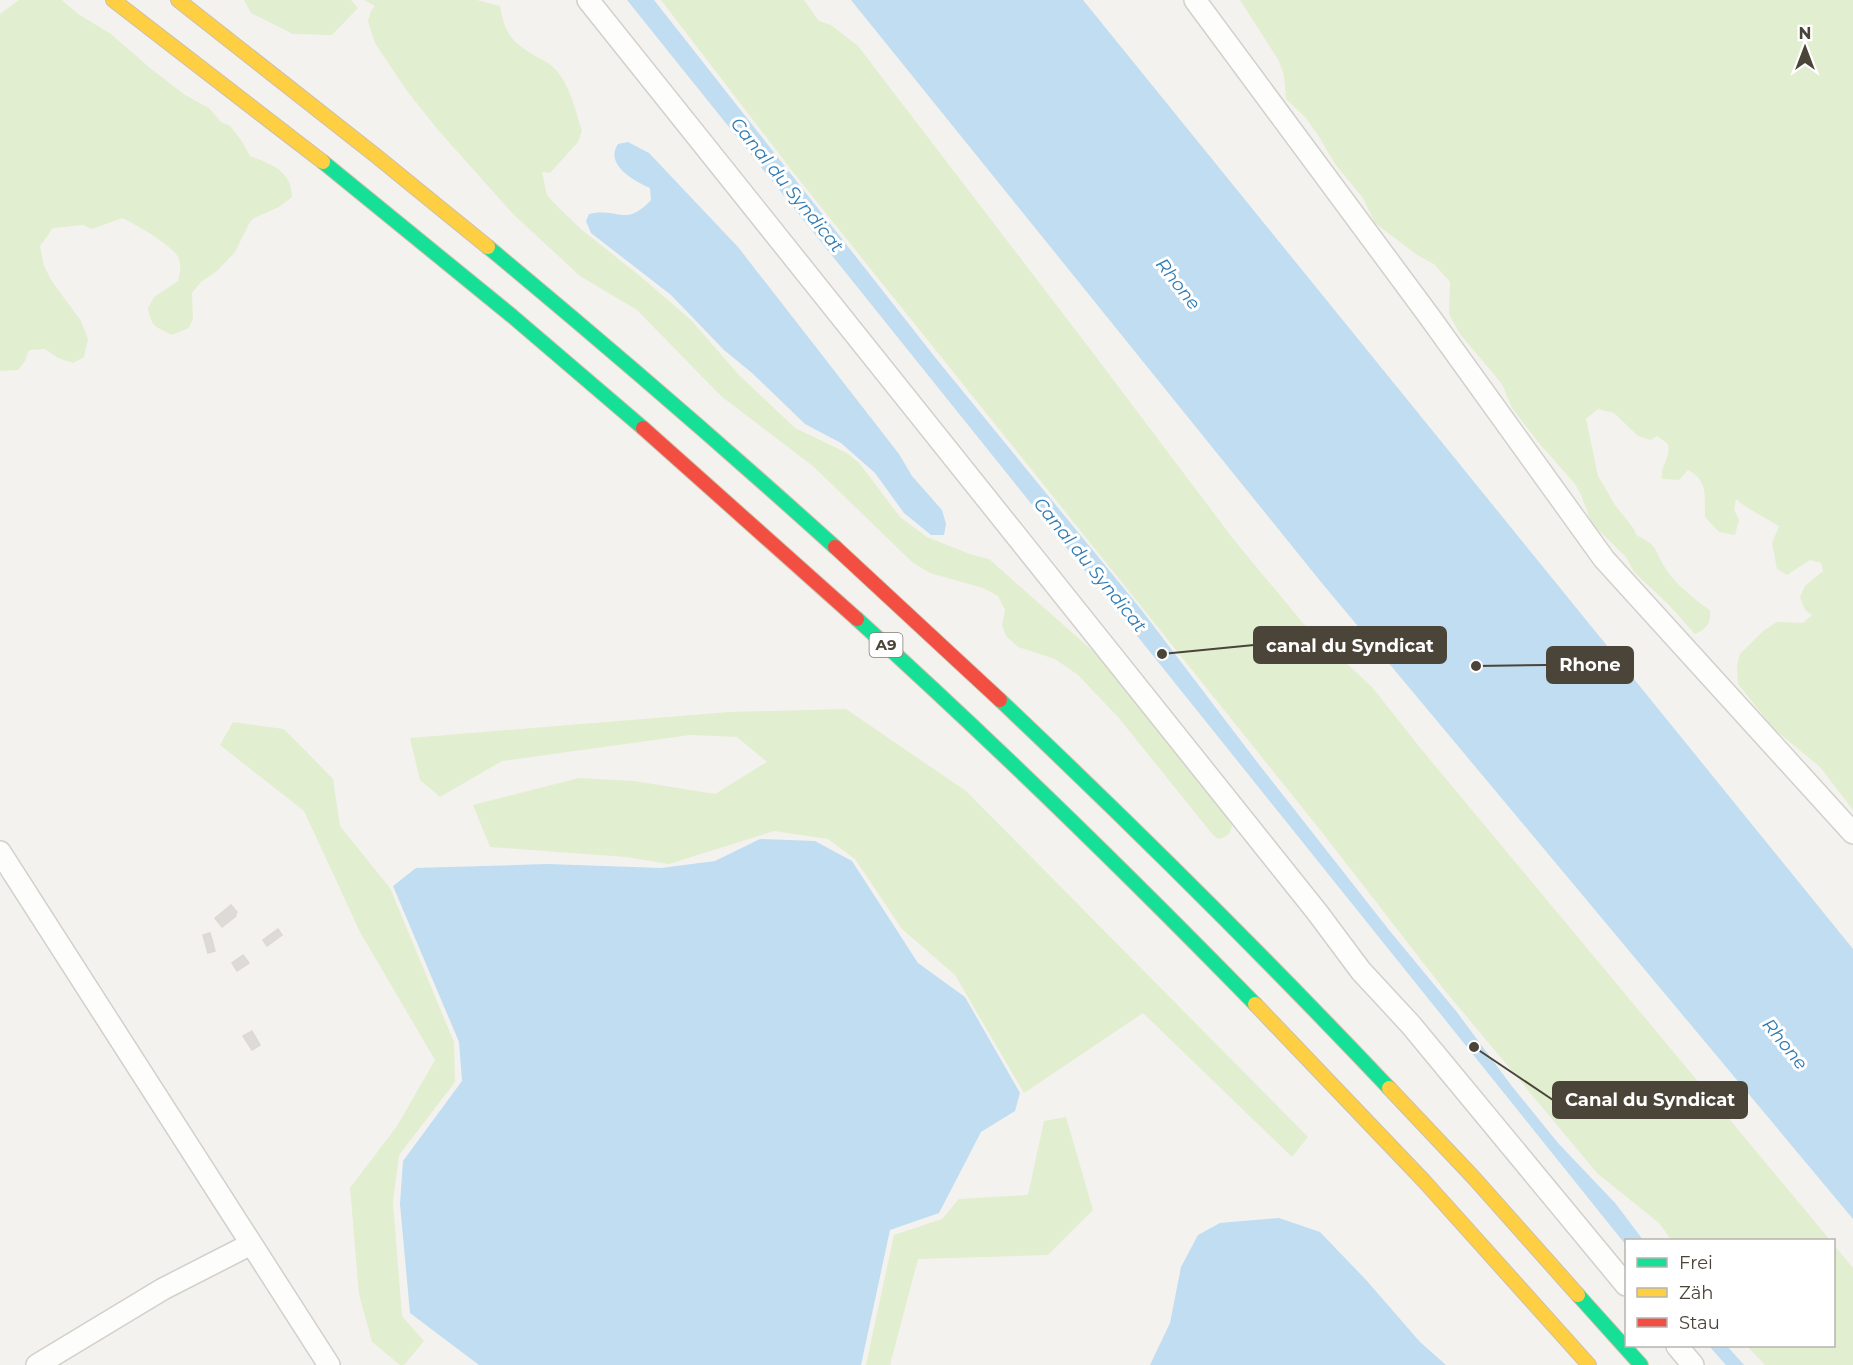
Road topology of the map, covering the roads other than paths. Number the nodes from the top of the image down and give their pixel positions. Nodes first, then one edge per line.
1 (113, 0) edge
2 (178, 0) edge
3 (588, 0) edge
4 (1195, 0) edge
5 (1853, 833) edge
6 (0, 852) edge
7 (250, 1244) junction
8 (1625, 1284) edge
9 (1678, 1347) edge
10 (37, 1365) edge
11 (329, 1365) edge
12 (1589, 1365) edge
13 (1641, 1365) edge
14 (1693, 1365) edge

1 - 12 highway, A9
2 - 13 highway, A9
3 - 8 street
4 - 5 street
6 - 7 street
7 - 10 street
7 - 11 street
9 - 14 street

